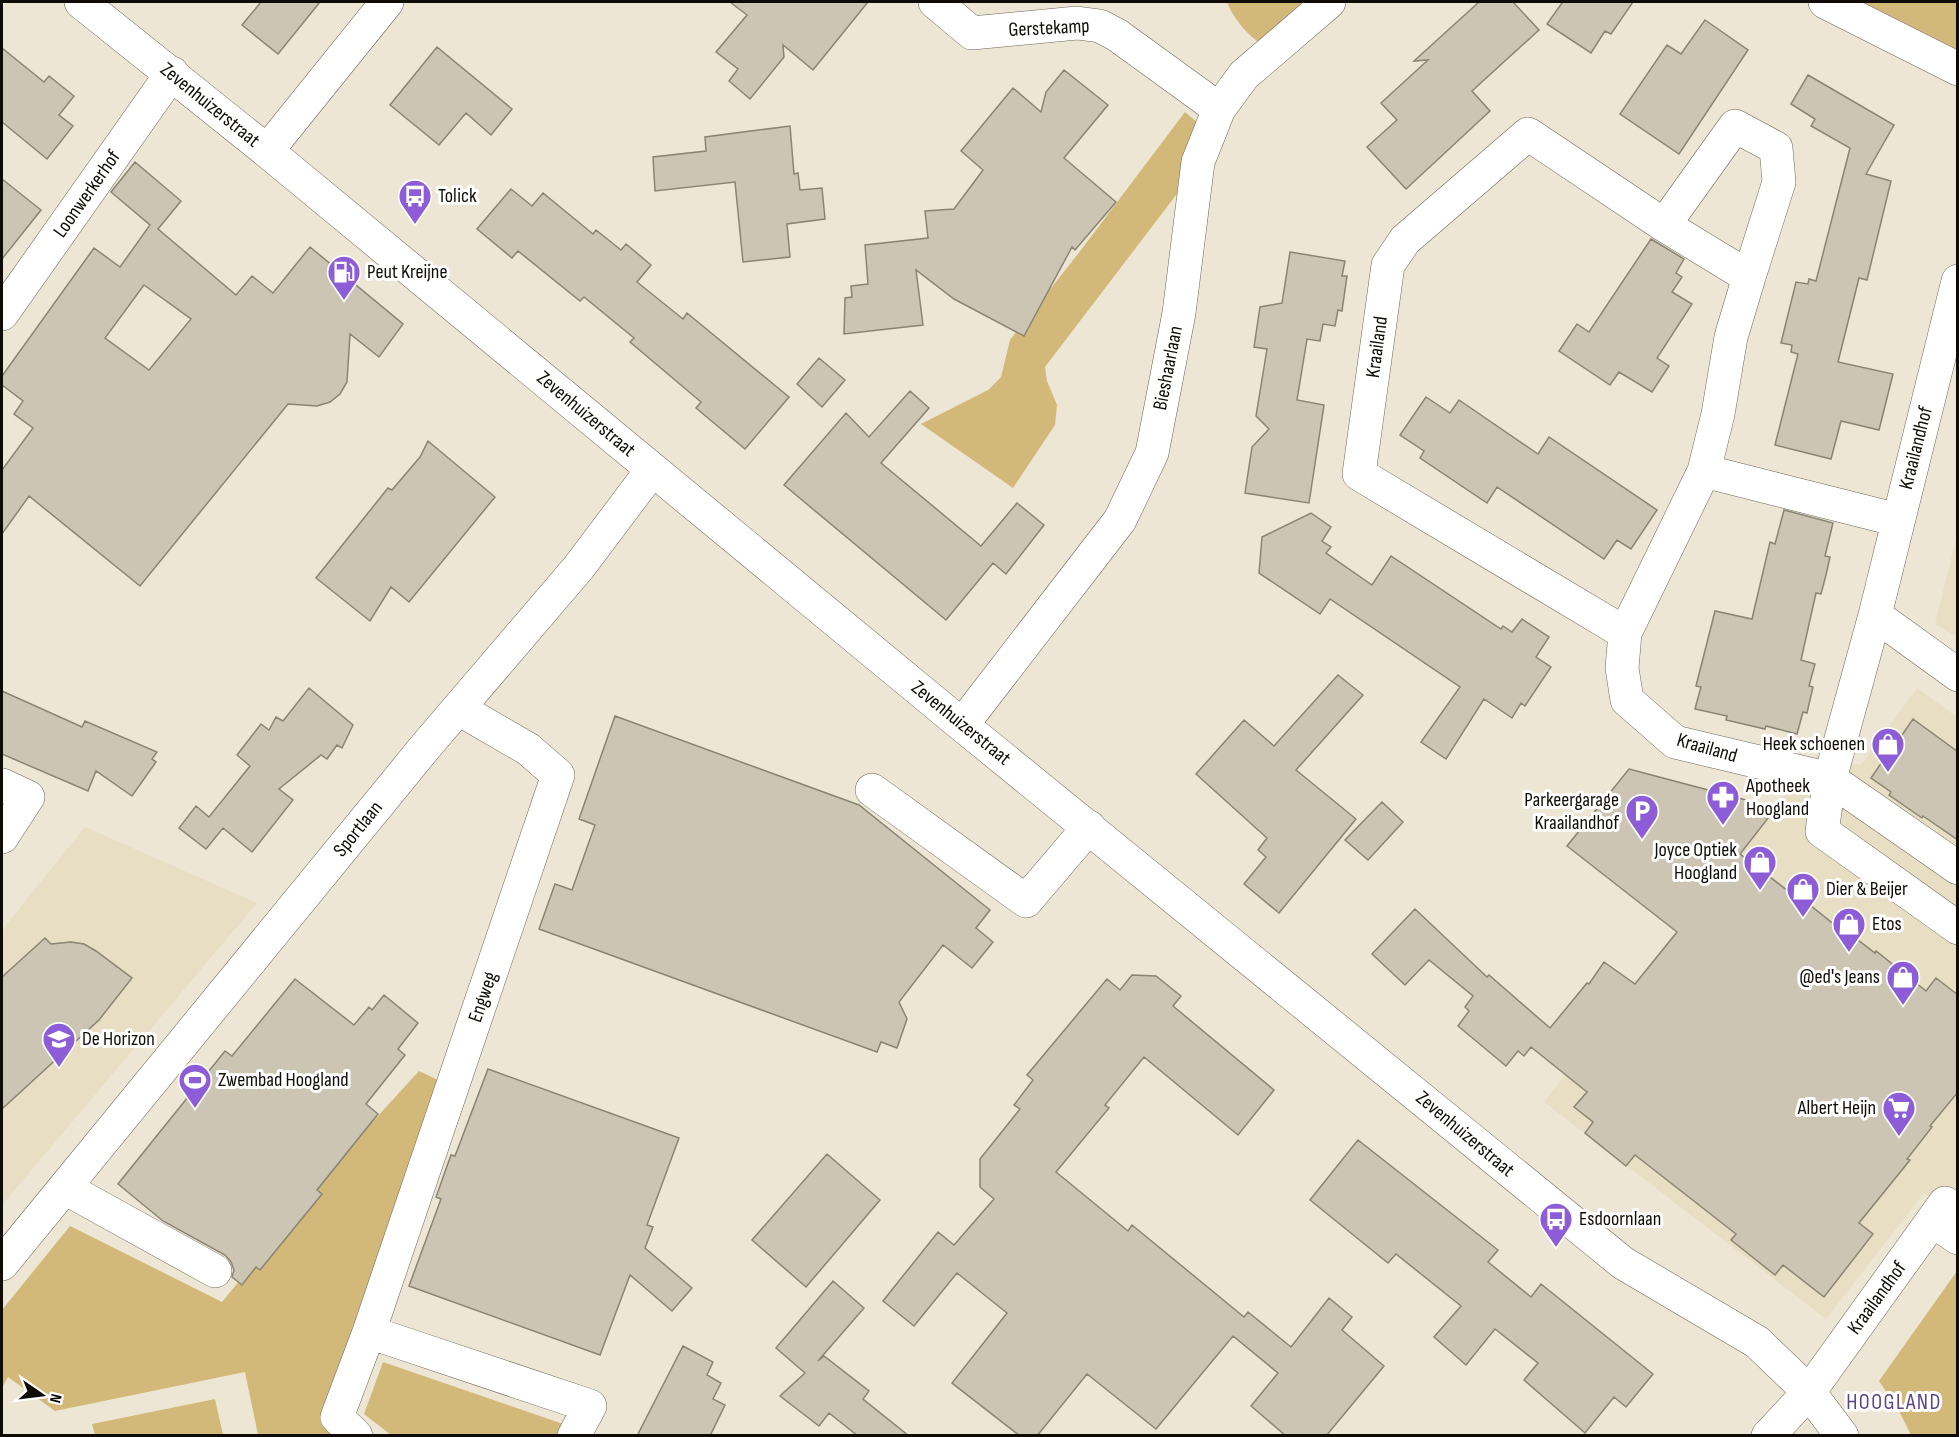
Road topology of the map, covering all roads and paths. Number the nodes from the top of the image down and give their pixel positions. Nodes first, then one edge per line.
1 (81, 2) edge
2 (387, 2) edge
3 (935, 2) edge
4 (1329, 2) edge
5 (1825, 2) edge
6 (1958, 69) edge
7 (172, 73) junction
8 (1219, 109) junction
9 (267, 151) junction
10 (1664, 225) junction
11 (1749, 277) junction
12 (1958, 281) edge
13 (2, 314) edge
14 (652, 470) junction
15 (1704, 471) junction
16 (1898, 520) junction
17 (1875, 615) junction
18 (1625, 633) junction
19 (1958, 675) edge
20 (459, 709) junction
21 (962, 724) junction
22 (1830, 779) junction
23 (2, 785) edge
24 (872, 790) dead end
25 (1089, 827) junction
26 (2, 837) edge
27 (1958, 868) edge
28 (1958, 928) edge
29 (64, 1188) junction
30 (1945, 1221) edge
31 (2, 1264) edge
32 (215, 1271) dead end
33 (369, 1332) junction
34 (1809, 1392) junction
35 (356, 1436) edge
36 (574, 1436) edge
37 (1768, 1436) edge
38 (1842, 1436) edge

1 - 7 street, Zevenhuizerstraat
2 - 9 street
3 - 8 street, Gerstekamp
4 - 8 street, Bieshaarlaan
5 - 6 street
7 - 9 street, Zevenhuizerstraat
7 - 13 street, Loonwerkerhof
8 - 21 street, Bieshaarlaan
9 - 14 street, Zevenhuizerstraat
10 - 11 street, Kraailand
10 - 11 street, Kraailand
10 - 18 street, Kraailand
11 - 15 street, Kraailand
12 - 16 street, Kraailandhof
14 - 20 street, Sportlaan
14 - 21 street, Zevenhuizerstraat
15 - 16 street
15 - 18 street, Kraailand
16 - 17 street, Kraailandhof
17 - 19 street
17 - 22 street, Kraailandhof
18 - 22 street, Kraailand
20 - 29 street, Sportlaan
20 - 33 street, Engweg
21 - 25 street, Zevenhuizerstraat
22 - 27 street
22 - 28 street, Kraailandhof
23 - 26 street
24 - 25 street
25 - 34 street, Zevenhuizerstraat
29 - 31 street, Sportlaan
29 - 32 street
30 - 34 street, Kraailandhof
33 - 35 street, Engweg
33 - 36 street
34 - 37 street
34 - 38 street, Zevenhuizerstraat

